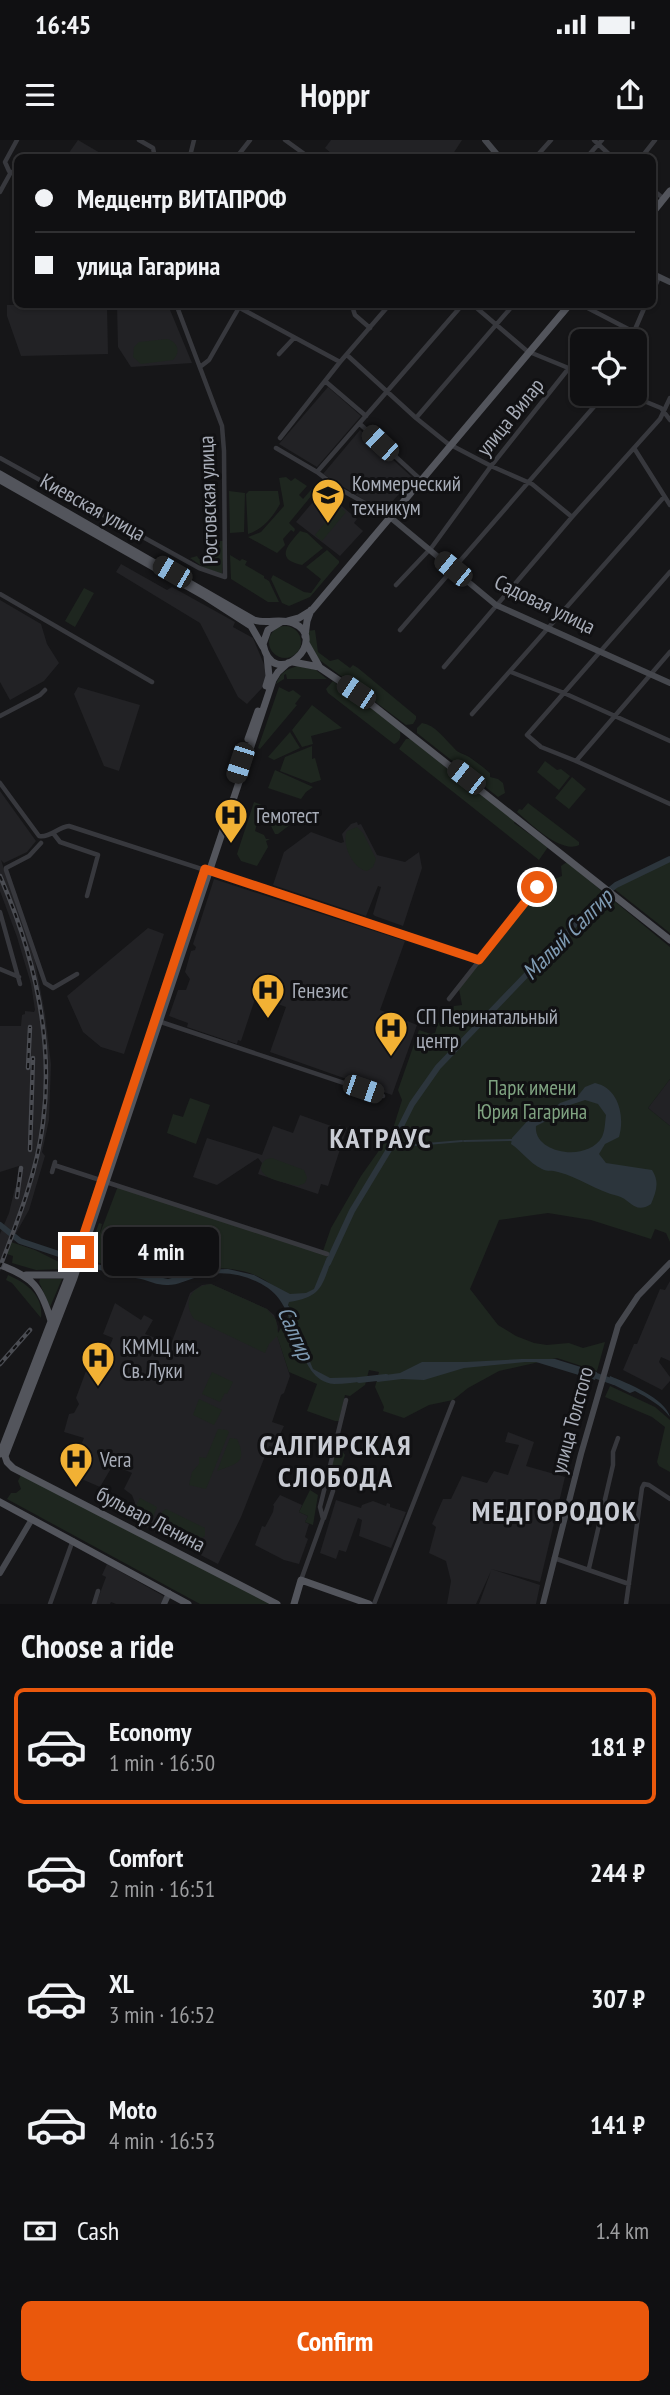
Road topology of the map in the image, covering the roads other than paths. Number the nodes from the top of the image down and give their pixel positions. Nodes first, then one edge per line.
1 (17, 140) edge
2 (139, 140) edge
3 (250, 140) edge
4 (285, 140) edge
5 (485, 140) edge
6 (551, 140) edge
7 (655, 140) edge
8 (152, 154) edge
9 (239, 154) edge
10 (304, 154) edge
11 (497, 154) edge
12 (539, 154) edge
13 (643, 154) edge
14 (12, 172) joint
15 (670, 191) edge
16 (0, 192) edge
17 (656, 192) edge
18 (664, 199) junction
19 (656, 208) edge
20 (656, 275) edge
21 (670, 282) edge
22 (178, 308) edge
23 (240, 308) edge
24 (244, 308) edge
25 (352, 308) edge
26 (387, 308) edge
27 (460, 308) edge
28 (475, 308) edge
29 (511, 308) edge
30 (567, 308) edge
31 (587, 308) edge
32 (644, 308) edge
33 (495, 326) junction
34 (370, 328) junction
35 (628, 329) edge
36 (635, 329) edge
37 (294, 338) junction
38 (530, 353) junction
39 (279, 354) dead end
40 (347, 355) junction
41 (340, 362) junction
42 (200, 367) junction
43 (569, 368) joint
44 (325, 381) junction
45 (388, 392) junction
46 (670, 398) edge
47 (647, 402) edge
48 (596, 406) edge
49 (664, 412) junction
50 (366, 416) junction
51 (416, 418) junction
52 (670, 420) edge
53 (360, 424) junction
54 (280, 438) dead end
55 (452, 445) junction
56 (276, 447) dead end
57 (634, 448) junction
58 (0, 458) edge
59 (491, 466) junction
60 (317, 472) junction
61 (0, 474) edge
62 (0, 480) edge
63 (421, 480) junction
64 (528, 484) junction
65 (664, 496) junction
66 (670, 505) edge
67 (390, 517) junction
68 (572, 517) junction
69 (430, 549) junction
70 (453, 569) junction
71 (670, 572) edge
72 (396, 585) dead end
73 (0, 594) edge
74 (496, 605) junction
75 (312, 610) junction
76 (284, 622) junction
77 (548, 627) junction
78 (400, 630) dead end
79 (305, 640) junction
80 (263, 647) junction
81 (600, 651) junction
82 (670, 652) edge
83 (267, 656) junction
84 (291, 662) junction
85 (319, 667) junction
86 (444, 667) dead end
87 (510, 672) junction
88 (651, 674) junction
89 (152, 682) dead end
90 (670, 683) edge
91 (45, 690) dead end
92 (564, 692) junction
93 (472, 714) dead end
94 (614, 715) junction
95 (0, 716) edge
96 (670, 741) edge
97 (576, 761) junction
98 (0, 783) edge
99 (670, 804) edge
100 (53, 833) junction
101 (41, 843) dead end
102 (207, 870) junction
103 (546, 876) dead end
104 (87, 896) dead end
105 (0, 912) edge
106 (2, 919) edge
107 (670, 940) edge
108 (479, 960) junction
109 (0, 969) edge
110 (77, 975) dead end
111 (20, 977) junction
112 (20, 984) dead end
113 (449, 999) dead end
114 (157, 1021) junction
115 (383, 1096) dead end
116 (52, 1172) dead end
117 (97, 1179) dead end
118 (108, 1183) junction
119 (80, 1252) junction
120 (327, 1254) dead end
121 (670, 1263) edge
122 (0, 1265) edge
123 (73, 1269) junction
124 (25, 1275) junction
125 (51, 1320) junction
126 (54, 1332) junction
127 (346, 1400) dead end
128 (453, 1402) dead end
129 (618, 1438) dead end
130 (0, 1454) edge
131 (333, 1491) dead end
132 (670, 1499) edge
133 (0, 1502) edge
134 (32, 1519) junction
135 (323, 1519) junction
136 (73, 1540) junction
137 (553, 1558) junction
138 (589, 1568) junction
139 (0, 1573) edge
140 (302, 1580) junction
141 (629, 1584) junction
142 (98, 1591) dead end
143 (169, 1593) junction
144 (50, 1604) edge
145 (94, 1604) edge
146 (164, 1604) edge
147 (188, 1604) edge
148 (277, 1604) edge
149 (294, 1604) edge
150 (371, 1604) edge
151 (543, 1604) edge
152 (626, 1604) edge

1 - 14 street
2 - 8 street
3 - 9 street
4 - 10 street
5 - 11 main road
6 - 12 street
7 - 13 street
14 - 16 street
15 - 18 main road
17 - 18 street
18 - 19 main road
20 - 21 main road
22 - 42 street, Ростовская улица
23 - 42 street
24 - 37 street
25 - 34 street
26 - 34 street
27 - 45 street
28 - 33 street
29 - 33 street
30 - 38 main road
31 - 35 street
32 - 36 street
33 - 38 street
33 - 51 street
34 - 40 street
37 - 39 street
37 - 41 street
38 - 43 street
38 - 55 main road
40 - 41 street
40 - 45 street
41 - 44 street
42 - 58 street, Ростовская улица
43 - 59 street, улица Вилар
44 - 50 street
44 - 54 street
45 - 50 street
45 - 51 street
46 - 49 street
47 - 49 street
48 - 64 street
49 - 52 street
49 - 57 street
50 - 53 street
51 - 55 street
53 - 60 street
53 - 63 street
55 - 59 street
55 - 63 main road
56 - 60 street, Садовая улица
57 - 65 street
57 - 68 street
59 - 64 street
59 - 69 street, улица Вилар
60 - 67 street, Садовая улица
61 - 76 main road, Киевская улица
62 - 80 main road, Киевская улица
63 - 67 main road
64 - 68 street
64 - 70 street
65 - 66 street
65 - 77 street
67 - 69 main road, Садовая улица
67 - 75 main road
68 - 74 street
69 - 70 main road, Садовая улица
69 - 72 street, улица Вилар
70 - 74 main road, Садовая улица
70 - 78 street
71 - 81 street
73 - 89 street
74 - 77 main road, Садовая улица
74 - 86 street
75 - 76 main road
75 - 79 main road
76 - 79 main road
76 - 80 main road
77 - 81 main road, Садовая улица
77 - 87 street
79 - 84 main road
79 - 85 main road
80 - 83 main road
81 - 88 main road, Садовая улица
81 - 92 street
82 - 88 street
83 - 84 main road
83 - 102 main road
84 - 85 main road
84 - 102 main road
85 - 107 main road
87 - 92 street
87 - 93 street
88 - 90 main road, Садовая улица
88 - 94 street
91 - 95 street
92 - 94 street
92 - 97 street
94 - 96 street
94 - 97 street
97 - 99 street
98 - 100 street
100 - 102 street
100 - 104 street
101 - 110 street
102 - 108 street
102 - 114 main road
103 - 108 street
105 - 106 street
106 - 111 street
108 - 113 street
109 - 111 street
111 - 112 street
114 - 115 street
114 - 118 main road
114 - 119 main road
116 - 117 street
118 - 119 main road
118 - 120 street
119 - 123 main road
121 - 137 main road, улица Толстого
122 - 124 main road
123 - 124 main road
123 - 125 main road
123 - 126 main road
124 - 125 main road
125 - 126 main road
125 - 130 main road
126 - 148 main road, бульвар Ленина
127 - 135 street
128 - 150 street
129 - 138 street
131 - 135 street
132 - 141 street
133 - 134 main road
134 - 136 main road
134 - 139 main road
135 - 140 street
136 - 143 main road
136 - 144 street
137 - 138 street
137 - 151 main road, улица Толстого
138 - 141 street
140 - 149 main road
140 - 150 main road
141 - 152 street
142 - 145 street
143 - 146 main road
143 - 147 main road

